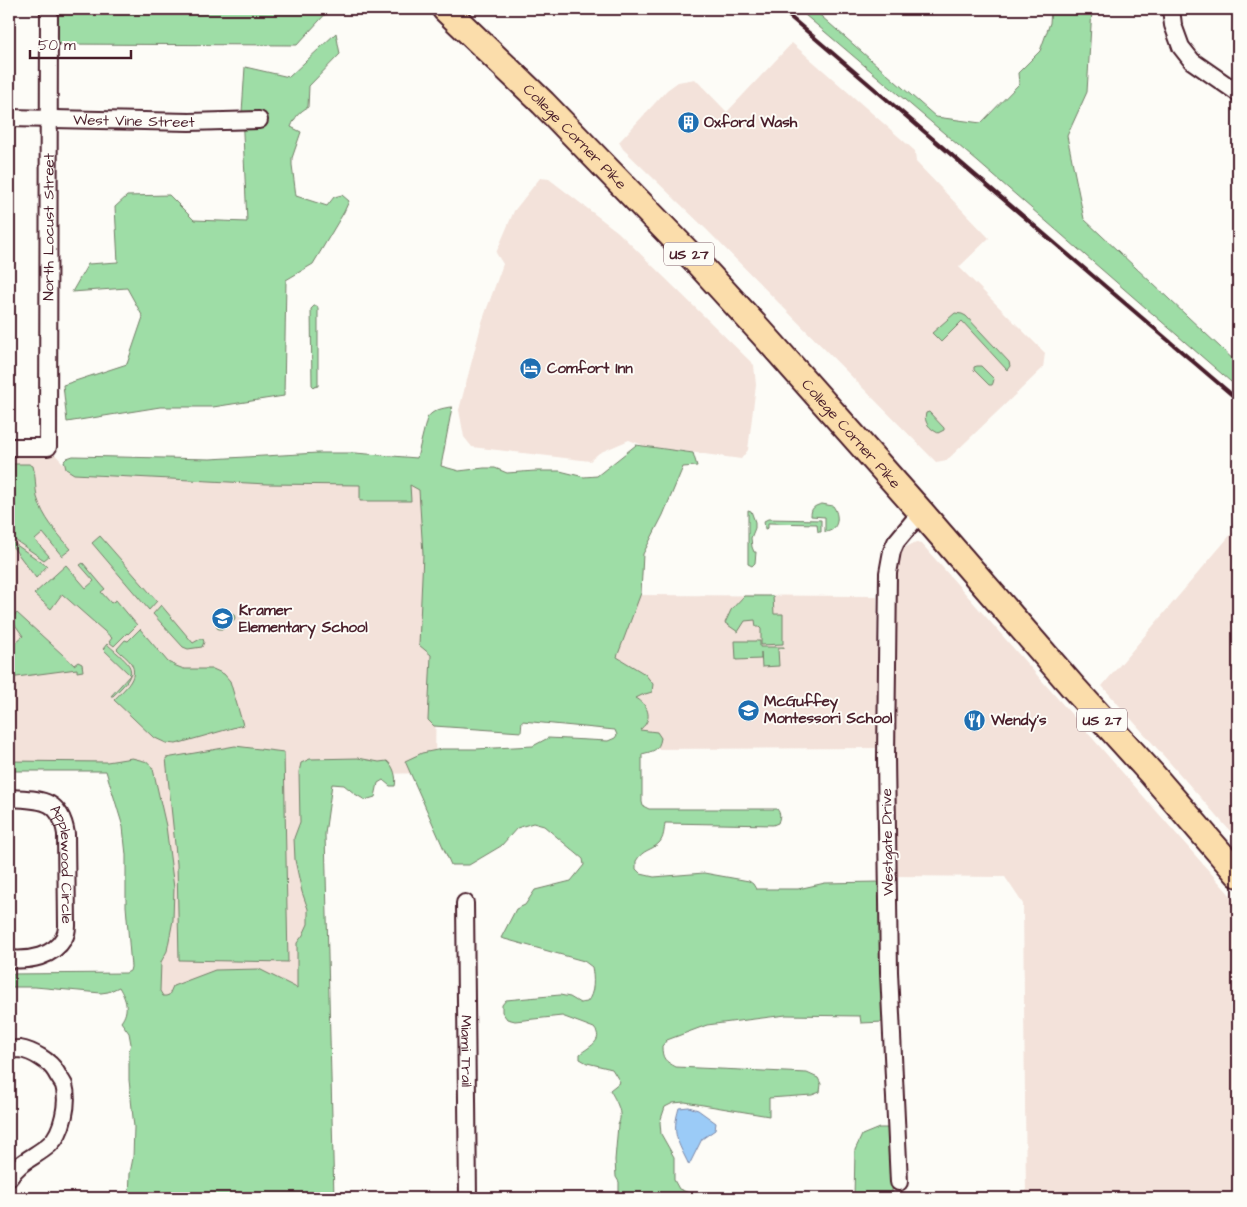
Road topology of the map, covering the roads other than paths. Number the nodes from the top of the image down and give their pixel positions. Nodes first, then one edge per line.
1 (49, 9) edge
2 (444, 9) edge
3 (1171, 9) edge
4 (1238, 93) edge
5 (9, 118) edge
6 (49, 119) junction
7 (259, 120) dead end
8 (9, 447) edge
9 (921, 512) junction
10 (9, 798) edge
11 (1238, 874) edge
12 (465, 903) dead end
13 (9, 958) edge
14 (9, 1050) edge
15 (9, 1178) edge
16 (899, 1182) dead end
17 (468, 1198) edge

1 - 6 street, North Locust Street
2 - 9 highway, College Corner Pike / US 27
3 - 4 street
5 - 6 street, West Vine Street
6 - 7 street, West Vine Street
6 - 8 street, North Locust Street
9 - 11 highway, College Corner Pike / US 27
9 - 16 street, Westgate Drive
10 - 13 street, Applewood Circle
12 - 17 street, Miami Trail
14 - 15 street

